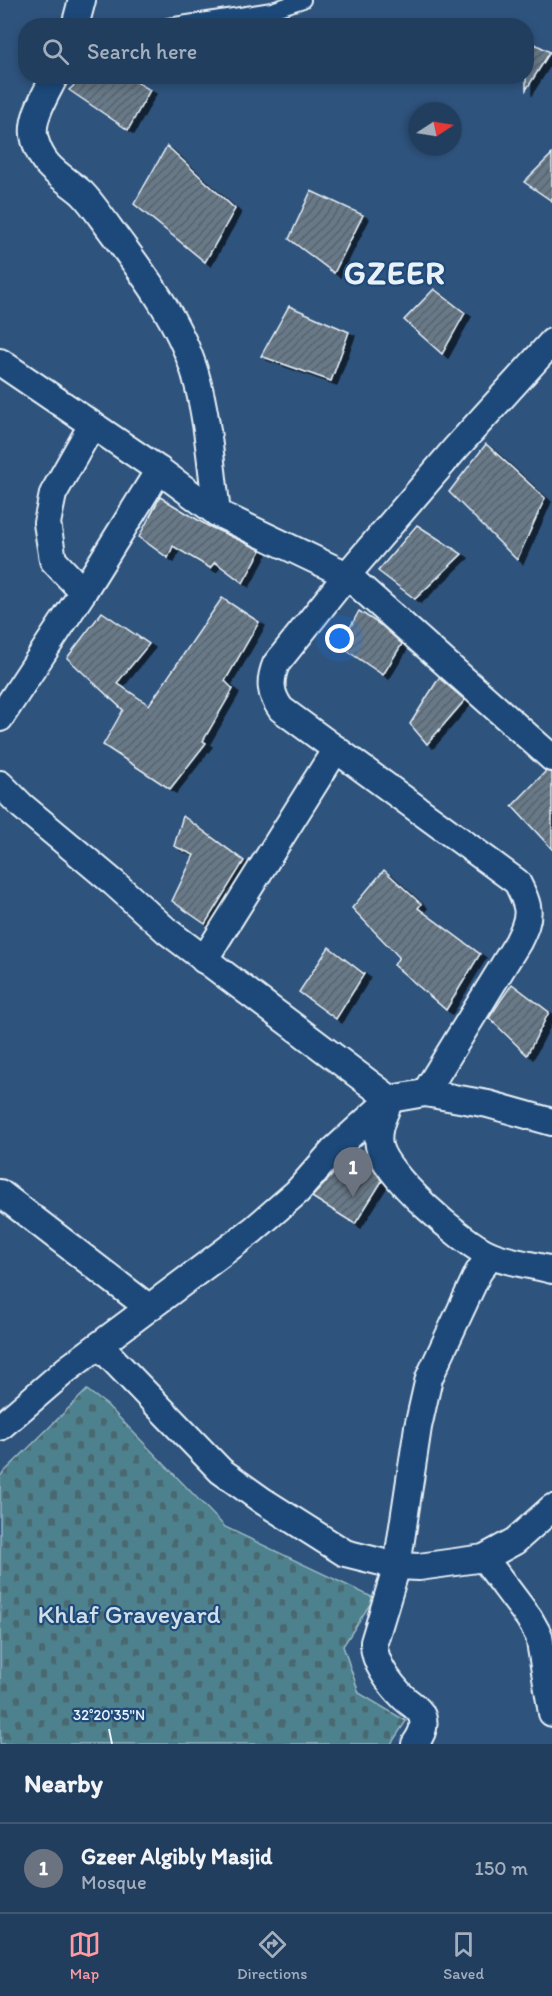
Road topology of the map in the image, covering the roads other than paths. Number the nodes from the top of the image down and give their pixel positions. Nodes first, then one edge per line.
1 (82, 0) edge
2 (303, 0) edge
3 (77, 18) edge
4 (220, 18) edge
5 (51, 84) edge
6 (552, 342) edge
7 (0, 362) edge
8 (92, 425) junction
9 (159, 470) junction
10 (217, 513) junction
11 (347, 574) junction
12 (83, 592) junction
13 (0, 718) edge
14 (336, 749) junction
15 (552, 758) edge
16 (0, 784) edge
17 (204, 960) junction
18 (425, 1093) junction
19 (390, 1099) junction
20 (552, 1122) edge
21 (0, 1193) edge
22 (490, 1255) junction
23 (552, 1270) edge
24 (148, 1307) junction
25 (100, 1346) junction
26 (0, 1426) edge
27 (552, 1508) edge
28 (484, 1558) junction
29 (397, 1566) junction
30 (552, 1713) edge
31 (415, 1744) edge

1 - 3 street
2 - 4 lane
5 - 10 street
6 - 11 street
7 - 8 street
8 - 9 street
8 - 12 street
9 - 10 street
9 - 12 street
10 - 11 street
11 - 14 street
11 - 15 street
12 - 13 street
14 - 17 street
14 - 18 street
16 - 17 street
17 - 19 street
18 - 19 street
18 - 20 street
19 - 22 street
19 - 24 street
21 - 24 street
22 - 23 street
22 - 29 street
24 - 25 street
25 - 26 street
25 - 29 street
27 - 28 street
28 - 29 street
28 - 30 street
29 - 31 street

